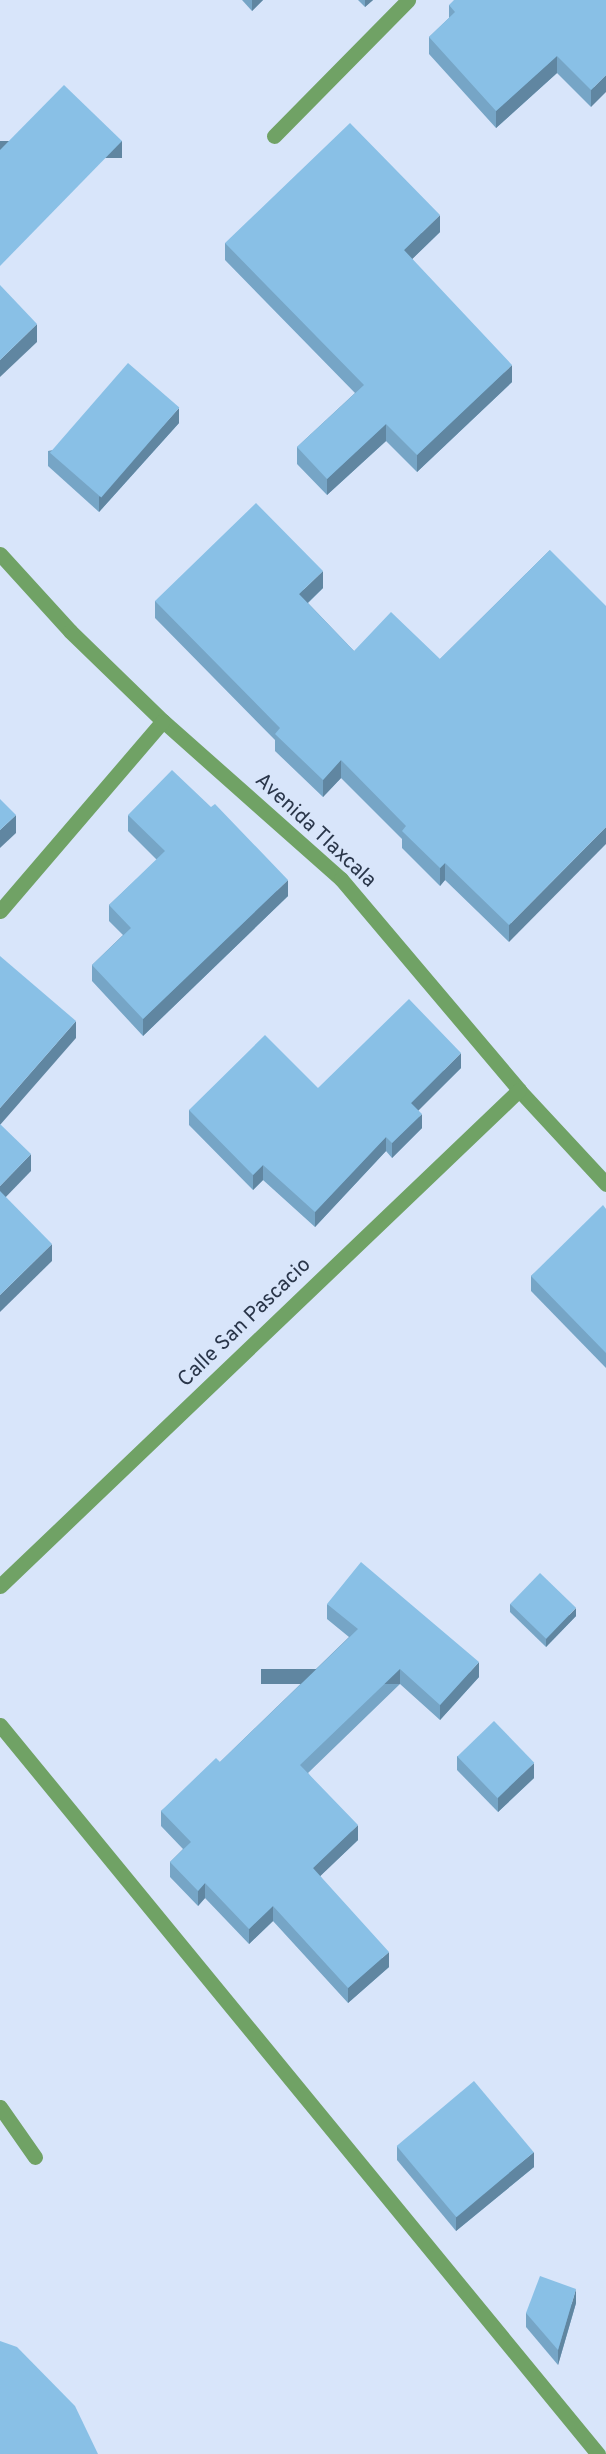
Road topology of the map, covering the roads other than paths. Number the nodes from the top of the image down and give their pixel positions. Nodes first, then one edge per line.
1 (408, 0) edge
2 (274, 136) dead end
3 (0, 554) edge
4 (163, 721) junction
5 (0, 911) edge
6 (519, 1090) junction
7 (606, 1184) edge
8 (0, 1586) edge
9 (0, 1725) edge
10 (0, 2107) edge
11 (35, 2157) dead end
12 (598, 2454) edge

1 - 2 street
3 - 4 street, Avenida Tlaxcala
4 - 5 street
4 - 6 street, Avenida Tlaxcala
6 - 7 street, Avenida Tlaxcala
6 - 8 street, Calle San Pascacio
9 - 12 street
10 - 11 street

